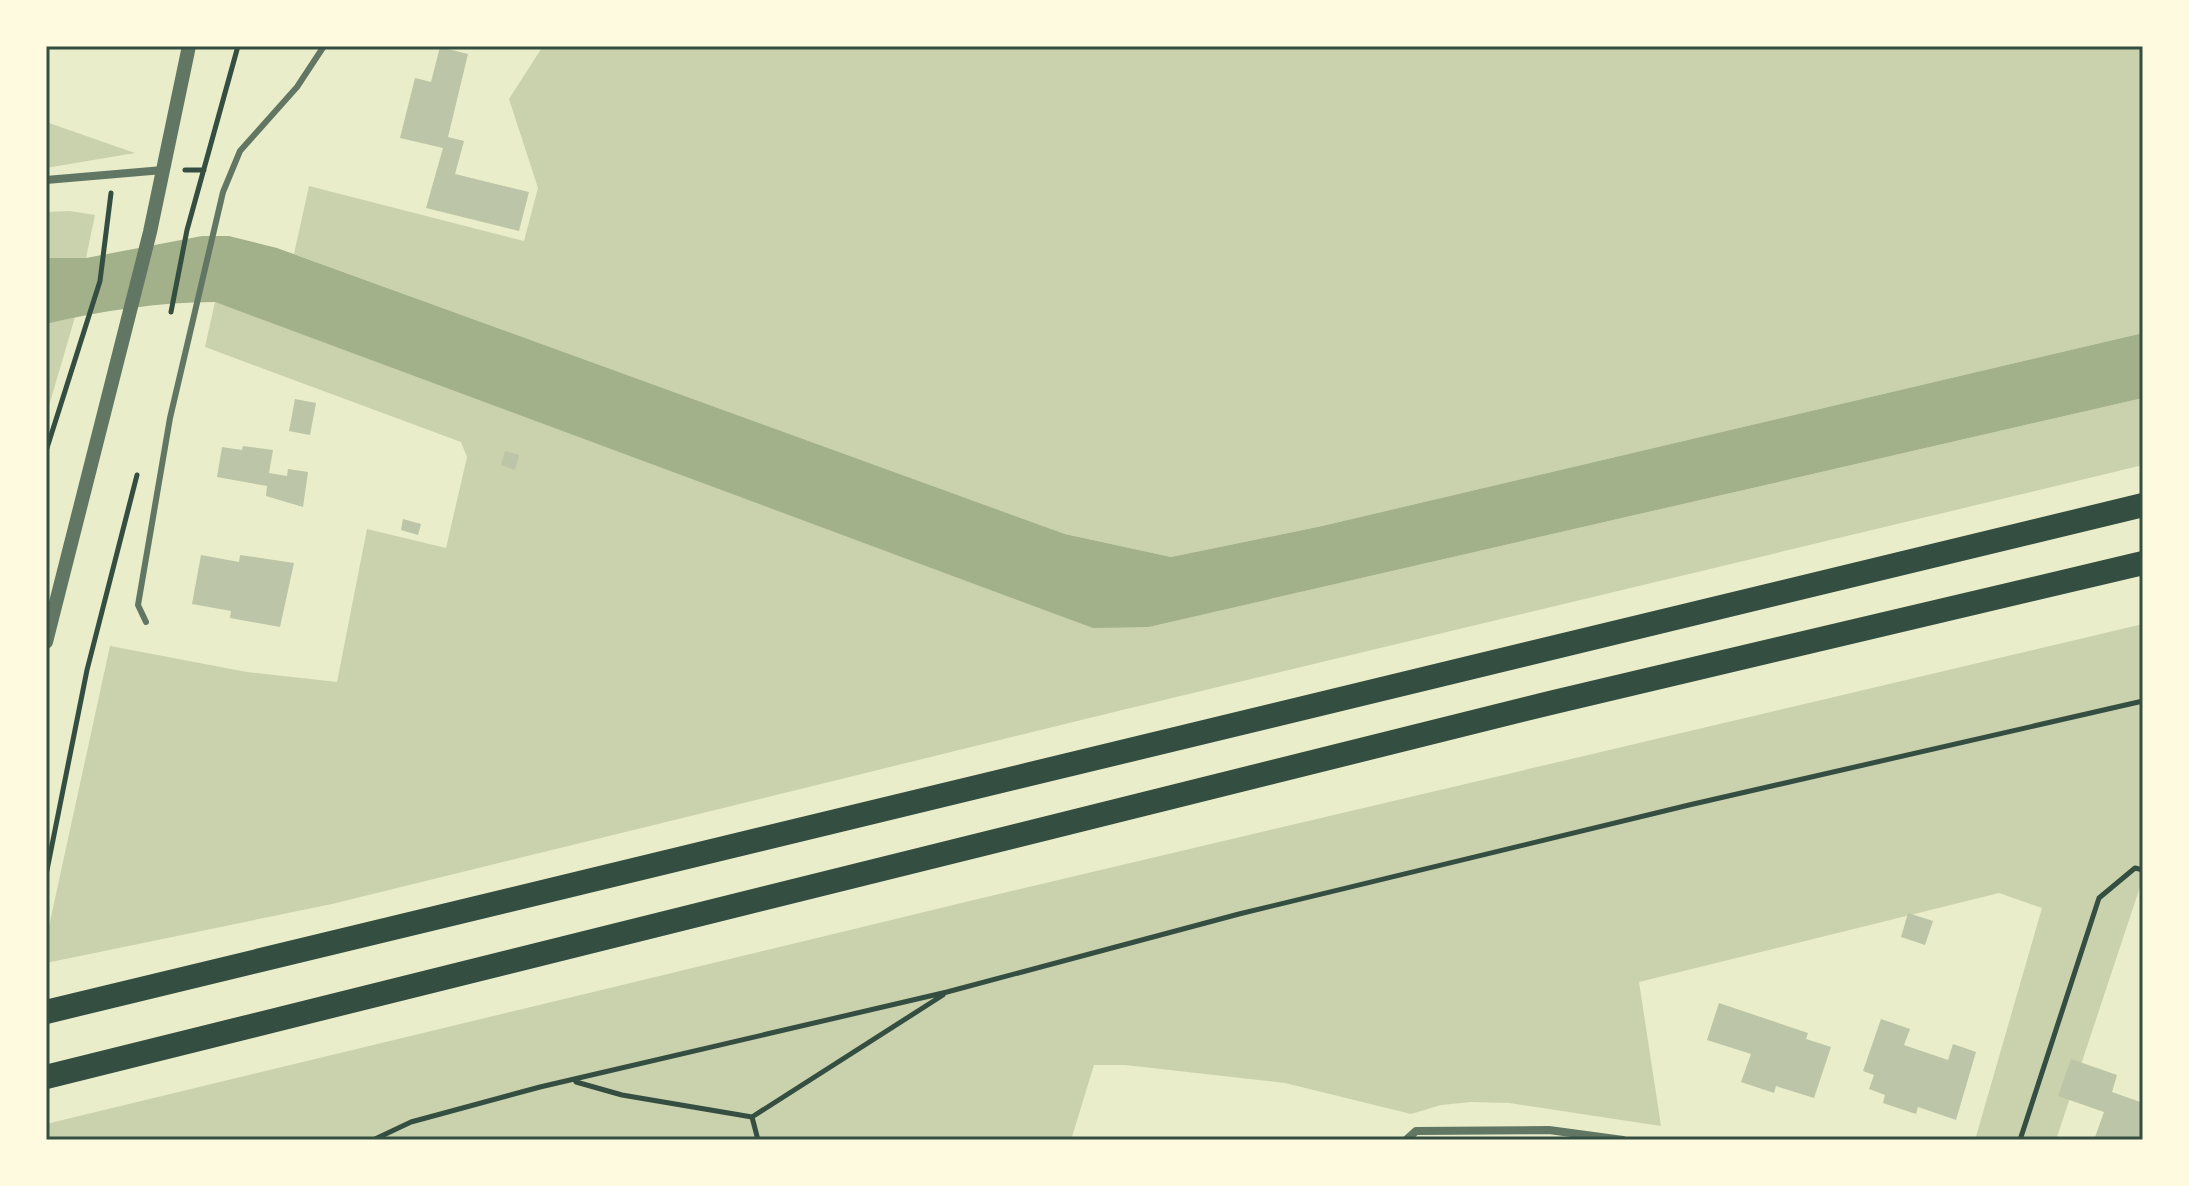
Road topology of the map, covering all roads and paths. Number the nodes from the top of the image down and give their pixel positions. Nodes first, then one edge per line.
1 (189, 46) edge
2 (238, 46) edge
3 (324, 46) edge
4 (164, 170) junction
5 (113, 174) junction
6 (46, 180) edge
7 (169, 323) dead end
8 (46, 451) edge
9 (138, 470) dead end
10 (2143, 505) edge
11 (2143, 563) edge
12 (146, 622) dead end
13 (46, 642) edge
14 (2143, 701) edge
15 (2143, 870) edge
16 (46, 875) edge
17 (947, 992) junction
18 (51, 1011) edge
19 (46, 1077) edge
20 (573, 1081) junction
21 (752, 1117) junction
22 (373, 1140) edge
23 (758, 1140) edge
24 (1406, 1140) edge
25 (1623, 1140) edge
26 (2020, 1140) edge

1 - 4 street
2 - 7 path
3 - 12 lane
4 - 5 street
4 - 13 street
5 - 6 street
5 - 8 path
9 - 16 path
10 - 18 highway
11 - 19 highway
14 - 17 path
15 - 26 path
17 - 20 path
17 - 21 path
20 - 21 path
20 - 22 path
21 - 23 path
24 - 25 street

